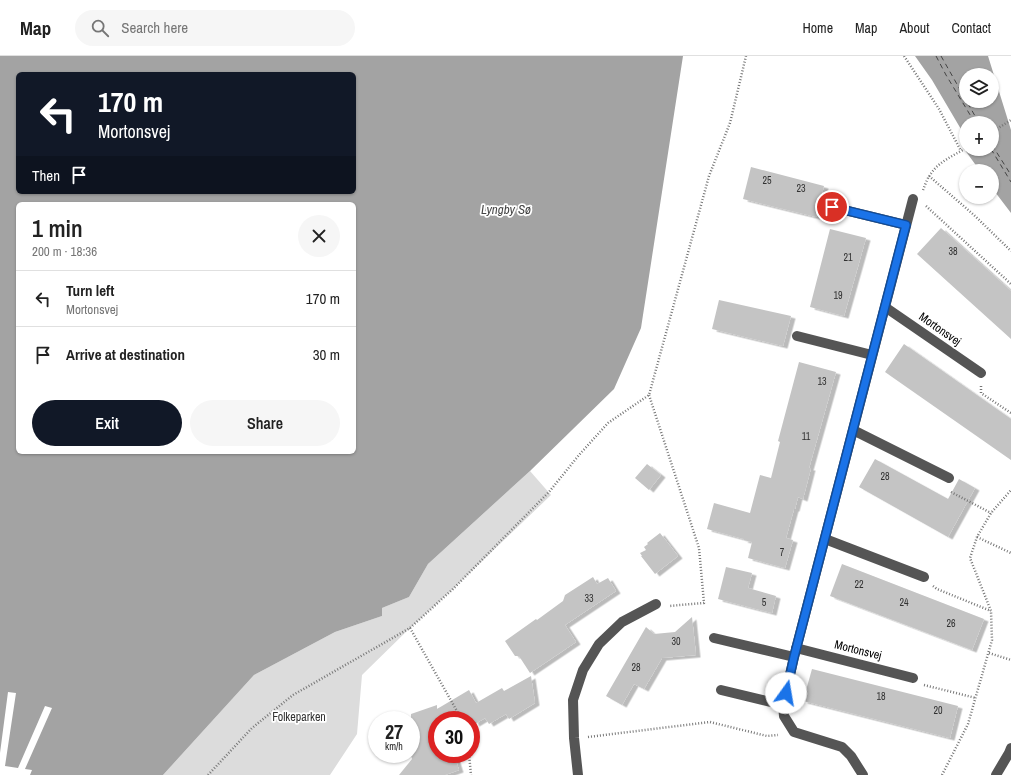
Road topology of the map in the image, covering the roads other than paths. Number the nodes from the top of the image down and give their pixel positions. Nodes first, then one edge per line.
1 (916, 199) road end
2 (832, 207) dead end
3 (906, 225) junction
4 (885, 307) junction
5 (797, 336) dead end
6 (872, 355) junction
7 (981, 373) road end
8 (853, 430) junction
9 (949, 478) road end
10 (824, 539) junction
11 (924, 577) road end
12 (656, 604) road end
13 (714, 638) dead end
14 (795, 652) junction
15 (913, 678) road end
16 (721, 690) dead end
17 (783, 705) junction
18 (1011, 748) edge
19 (578, 775) edge
20 (863, 775) edge
21 (996, 775) edge

1 - 3 street
2 - 3 street
3 - 4 street
4 - 6 street
4 - 7 street, Mortonsvej
5 - 6 street
6 - 8 street
8 - 9 street
8 - 10 street
10 - 11 street
10 - 14 street
12 - 19 street
13 - 14 street, Mortonsvej
14 - 15 street, Mortonsvej
14 - 17 street
16 - 17 street
17 - 20 street
18 - 21 street

